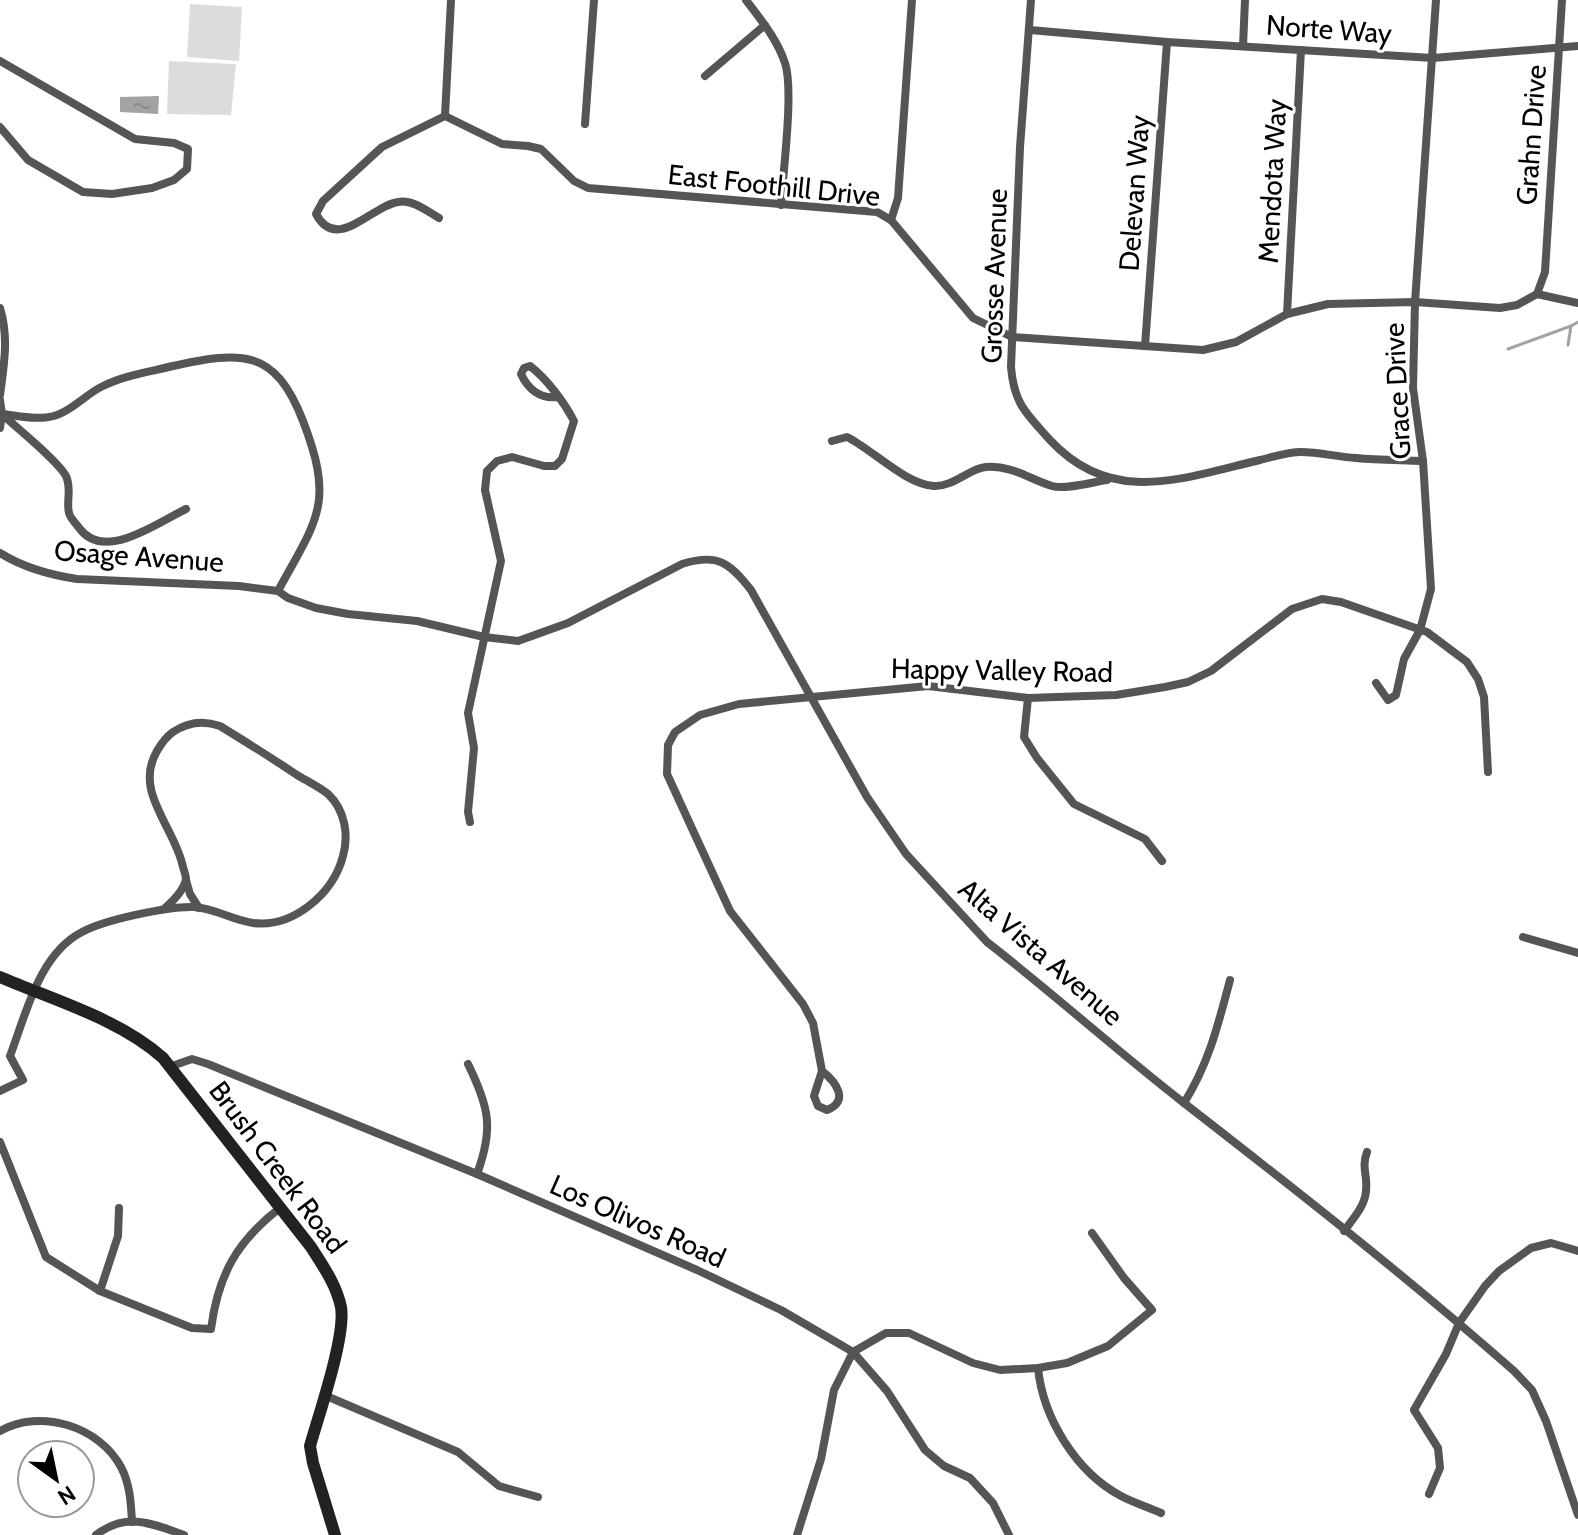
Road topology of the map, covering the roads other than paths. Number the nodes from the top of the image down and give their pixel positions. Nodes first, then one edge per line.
1 (451, 0) edge
2 (594, 0) edge
3 (746, 0) edge
4 (912, 0) edge
5 (1031, 0) edge
6 (1245, 0) edge
7 (1436, 0) edge
8 (1562, 0) edge
9 (765, 25) junction
10 (1030, 30) junction
11 (1167, 42) junction
12 (1243, 46) junction
13 (1578, 46) edge
14 (1559, 48) junction
15 (1301, 50) junction
16 (1433, 58) junction
17 (0, 61) edge
18 (705, 76) dead end
19 (445, 116) junction
20 (585, 124) dead end
21 (0, 127) edge
22 (781, 205) junction
23 (439, 218) dead end
24 (891, 220) junction
25 (1537, 294) junction
26 (1415, 302) junction
27 (1578, 303) edge
28 (0, 308) edge
29 (1287, 314) junction
30 (1012, 337) junction
31 (1145, 346) junction
32 (0, 397) edge
33 (557, 397) junction
34 (1, 413) edge
35 (0, 428) edge
36 (832, 441) dead end
37 (1423, 461) junction
38 (1112, 479) junction
39 (186, 509) dead end
40 (0, 553) edge
41 (278, 591) junction
42 (1420, 630) junction
43 (484, 637) junction
44 (1376, 683) dead end
45 (811, 696) junction
46 (1028, 698) junction
47 (1488, 772) dead end
48 (470, 822) dead end
49 (1162, 861) dead end
50 (186, 880) junction
51 (199, 908) junction
52 (164, 909) junction
53 (1523, 937) dead end
54 (1578, 953) edge
55 (0, 977) edge
56 (1230, 980) dead end
57 (34, 991) junction
58 (468, 1064) dead end
59 (172, 1066) junction
60 (822, 1071) dead end
61 (0, 1091) edge
62 (1184, 1103) junction
63 (0, 1142) edge
64 (1367, 1152) dead end
65 (477, 1174) junction
66 (119, 1208) dead end
67 (280, 1208) junction
68 (1344, 1231) junction
69 (1092, 1233) dead end
70 (1578, 1251) edge
71 (100, 1291) junction
72 (1459, 1323) junction
73 (853, 1352) junction
74 (1038, 1368) junction
75 (324, 1395) junction
76 (0, 1431) edge
77 (1429, 1494) dead end
78 (538, 1497) dead end
79 (1161, 1513) dead end
80 (1578, 1515) edge
81 (132, 1522) junction
82 (96, 1535) edge
83 (184, 1535) edge
84 (335, 1535) edge
85 (797, 1535) edge
86 (1009, 1535) edge

1 - 19 street
2 - 20 street
3 - 9 street
4 - 24 street
5 - 10 street, Grosse Avenue
6 - 12 street
7 - 16 street, Grace Drive
8 - 14 street, Grahn Drive
9 - 18 street
9 - 22 street
10 - 11 street, Norte Way
10 - 30 street, Grosse Avenue
11 - 12 street, Norte Way
11 - 31 street, Delevan Way
12 - 15 street, Norte Way
13 - 14 street, Norte Way
14 - 16 street, Norte Way
14 - 25 street, Grahn Drive
15 - 16 street, Norte Way
15 - 29 street, Mendota Way
16 - 26 street, Grace Drive
17 - 21 street
19 - 22 street, East Foothill Drive
19 - 23 street
22 - 24 street, East Foothill Drive
24 - 30 street, East Foothill Drive
25 - 26 street, East Foothill Drive
25 - 27 street
26 - 29 street, East Foothill Drive
26 - 37 street, Grace Drive
28 - 32 street
29 - 31 street, East Foothill Drive
30 - 31 street, East Foothill Drive
30 - 38 street, Grosse Avenue
32 - 34 street
33 - 33 street
33 - 43 street
34 - 35 street
34 - 39 street
34 - 41 street
36 - 38 street
37 - 38 street, Grosse Avenue
37 - 42 street, Grace Drive
40 - 41 street, Osage Avenue
41 - 43 street, Alta Vista Avenue
42 - 44 street, Grace Drive
42 - 46 street, Happy Valley Road
42 - 47 street, Happy Valley Road
43 - 45 street, Alta Vista Avenue
43 - 48 street
45 - 46 street, Happy Valley Road
45 - 60 street, Happy Valley Road
45 - 62 street, Alta Vista Avenue
46 - 49 street
50 - 51 street
50 - 51 street
50 - 52 street
51 - 52 street
52 - 57 street
53 - 54 street
55 - 57 street, Brush Creek Road
56 - 62 street
57 - 59 street, Brush Creek Road
57 - 61 street
58 - 65 street
59 - 65 street, Los Olivos Road
59 - 67 street, Brush Creek Road
62 - 68 street, Alta Vista Avenue
63 - 71 street
64 - 68 street
65 - 73 street, Los Olivos Road
66 - 71 street
67 - 71 street
67 - 75 street, Brush Creek Road
68 - 72 street, Alta Vista Avenue
69 - 74 street
70 - 72 street
72 - 77 street
72 - 80 street, Alta Vista Avenue
73 - 74 street
73 - 85 street
73 - 86 street, Los Olivos Road
74 - 79 street
75 - 78 street
75 - 84 street, Brush Creek Road
76 - 81 street
81 - 82 street
81 - 83 street

